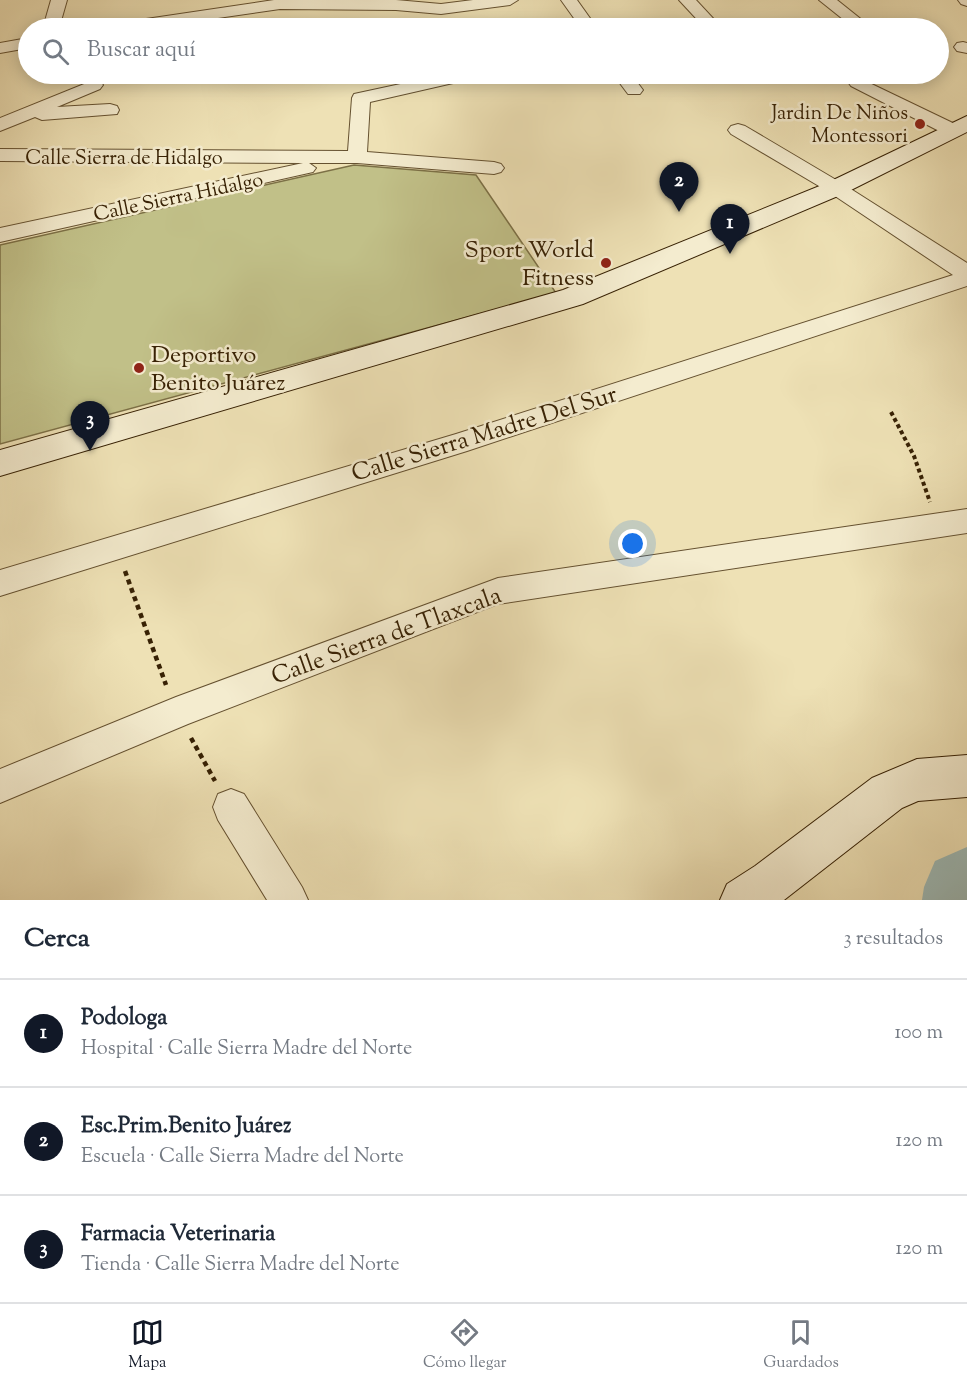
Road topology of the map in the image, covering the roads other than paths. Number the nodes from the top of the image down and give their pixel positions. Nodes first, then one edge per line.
1 (59, 0) edge
2 (499, 0) edge
3 (569, 0) edge
4 (687, 0) edge
5 (827, 0) edge
6 (438, 4) edge
7 (54, 18) edge
8 (186, 18) edge
9 (446, 18) edge
10 (582, 18) edge
11 (704, 18) edge
12 (851, 18) edge
13 (18, 45) edge
14 (0, 48) edge
15 (425, 84) edge
16 (630, 84) edge
17 (862, 84) edge
18 (94, 85) dead end
19 (634, 90) dead end
20 (110, 110) dead end
21 (25, 114) junction
22 (0, 125) edge
23 (960, 126) edge
24 (738, 130) dead end
25 (0, 155) edge
26 (357, 157) junction
27 (494, 168) dead end
28 (836, 188) junction
29 (0, 235) edge
30 (967, 273) edge
31 (967, 278) edge
32 (0, 463) edge
33 (967, 521) edge
34 (0, 583) edge
35 (967, 776) edge
36 (0, 786) edge
37 (231, 807) road end
38 (289, 900) edge
39 (743, 900) edge

1 - 7 street
2 - 6 street
3 - 10 street
4 - 11 street
5 - 12 street
6 - 8 street
6 - 9 street
13 - 14 street
15 - 26 street
16 - 19 street
17 - 23 street
18 - 21 street
20 - 21 street
21 - 22 street
23 - 28 main road
24 - 28 street
25 - 26 street, Calle Sierra de Hidalgo
26 - 27 street
26 - 29 street, Calle Sierra Hidalgo
28 - 30 street
28 - 32 main road
31 - 34 street, Calle Sierra Madre Del Sur
33 - 36 street, Calle Sierra de Tlaxcala
35 - 39 main road
37 - 38 street

